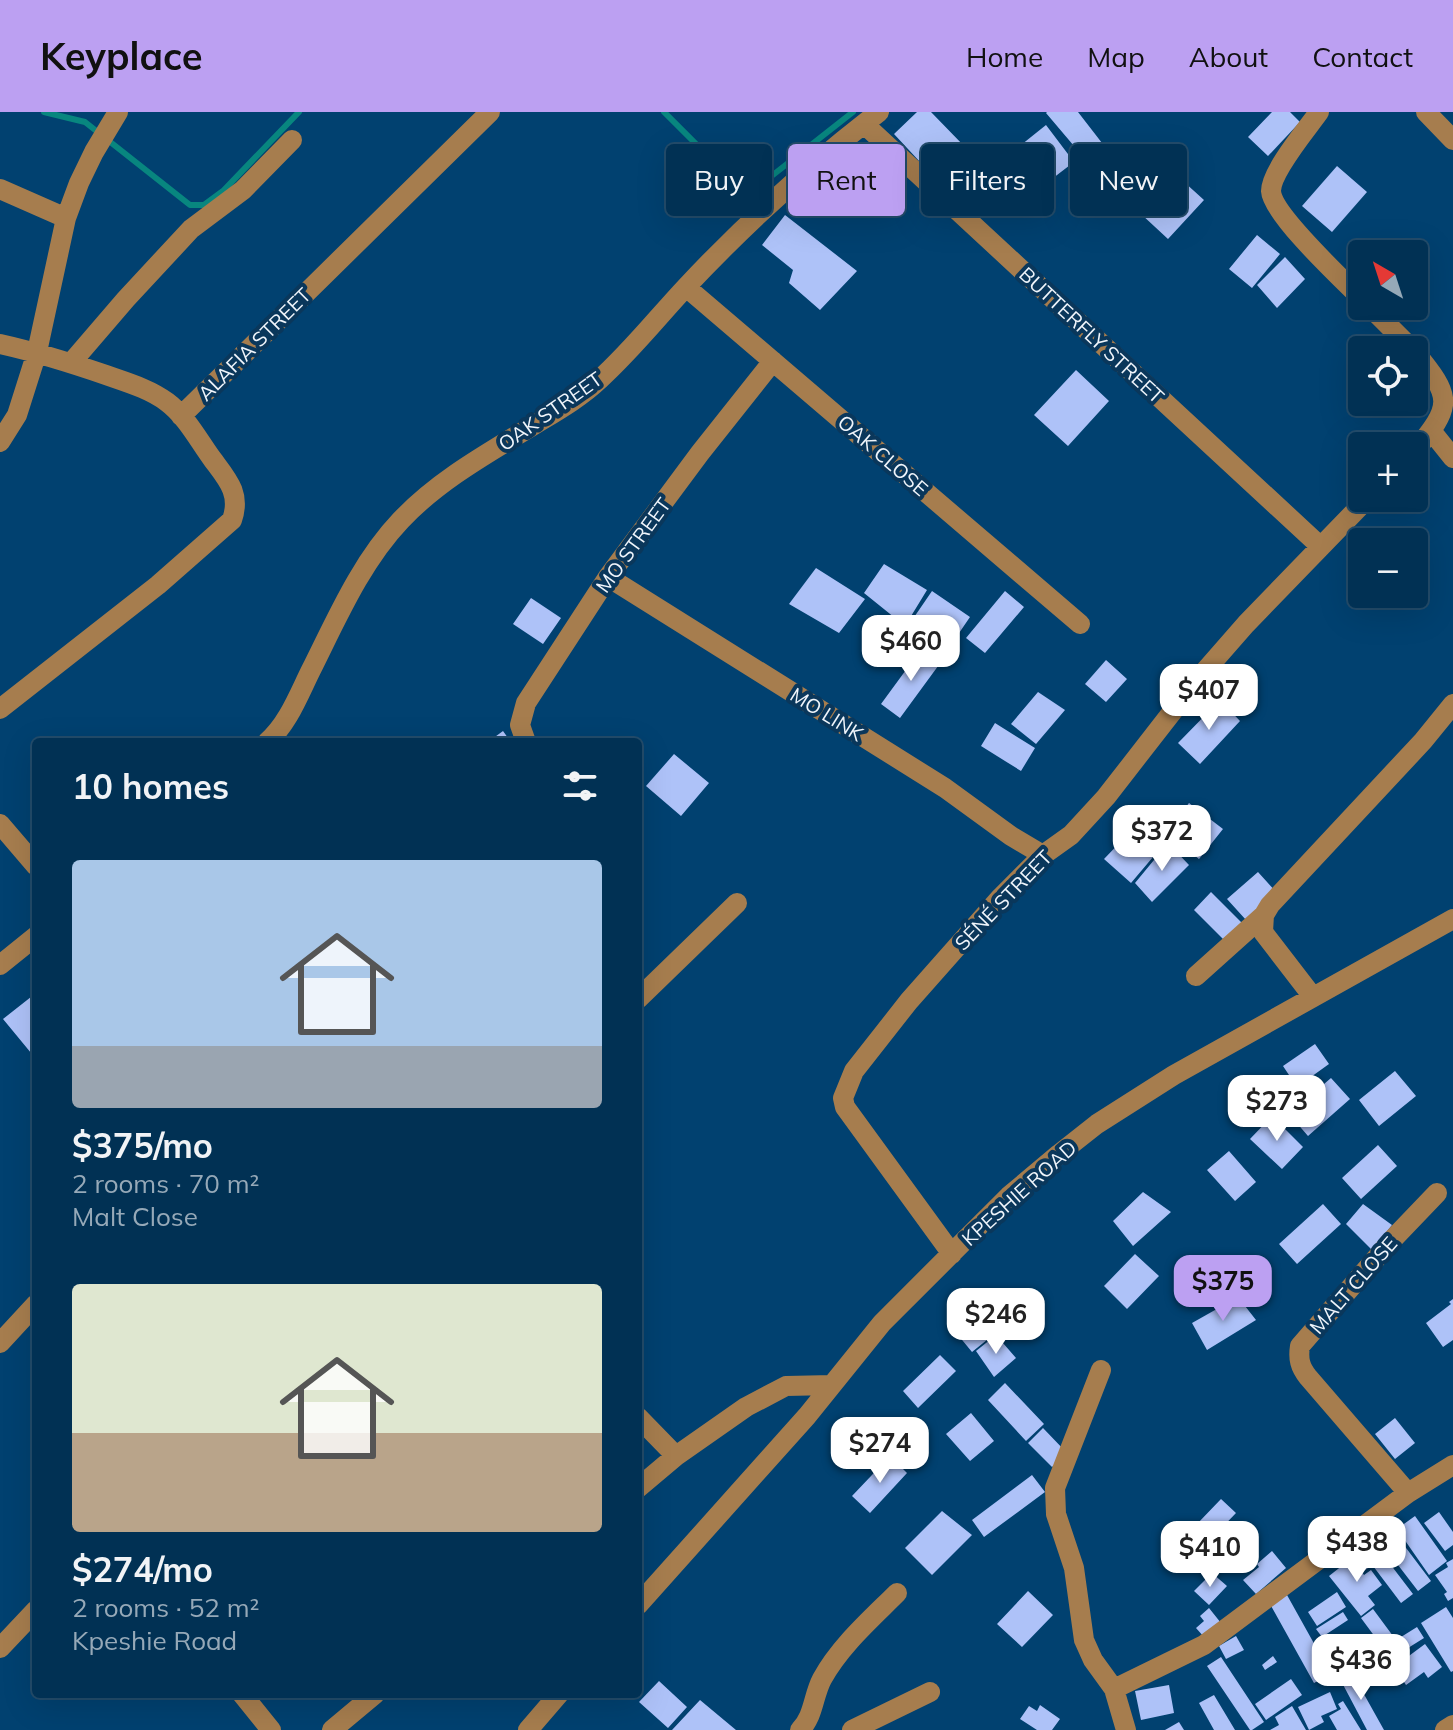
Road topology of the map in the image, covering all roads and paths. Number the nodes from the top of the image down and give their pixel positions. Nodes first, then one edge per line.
1 (490, 112) edge
2 (1319, 112) edge
3 (1426, 112) edge
4 (117, 114) edge
5 (872, 118) edge
6 (292, 140) dead end
7 (1453, 140) edge
8 (0, 189) edge
9 (66, 218) junction
10 (1348, 284) edge
11 (686, 287) junction
12 (1383, 320) edge
13 (1398, 336) edge
14 (0, 344) edge
15 (37, 352) junction
16 (773, 361) junction
17 (71, 363) junction
18 (1428, 365) edge
19 (181, 416) junction
20 (1433, 433) junction
21 (1428, 438) edge
22 (0, 442) edge
23 (1453, 458) edge
24 (1354, 512) edge
25 (1320, 546) junction
26 (608, 577) junction
27 (1080, 624) dead end
28 (1453, 704) edge
29 (0, 709) edge
30 (272, 738) edge
31 (525, 738) edge
32 (0, 824) edge
33 (1043, 855) junction
34 (32, 861) edge
35 (737, 903) dead end
36 (1264, 915) junction
37 (1453, 919) edge
38 (32, 939) edge
39 (0, 965) edge
40 (1196, 976) dead end
41 (642, 995) edge
42 (1313, 997) junction
43 (1437, 1193) dead end
44 (952, 1254) junction
45 (32, 1308) edge
46 (0, 1343) edge
47 (1101, 1370) dead end
48 (832, 1385) junction
49 (642, 1421) edge
50 (676, 1456) junction
51 (1453, 1465) edge
52 (642, 1485) edge
53 (1408, 1493) junction
54 (897, 1593) dead end
55 (642, 1601) edge
56 (32, 1614) edge
57 (0, 1648) edge
58 (1114, 1689) junction
59 (930, 1692) dead end
60 (245, 1698) edge
61 (370, 1698) edge
62 (556, 1698) edge
63 (1453, 1725) edge
64 (808, 1727) edge
65 (271, 1730) edge
66 (332, 1730) edge
67 (528, 1730) edge
68 (852, 1730) edge
69 (1126, 1730) edge
70 (1445, 1730) edge

1 - 19 street, ALAFIA STREET
2 - 10 street
3 - 7 street
4 - 9 street
5 - 11 street, OAK STREET
5 - 25 street, BUTTERFLY STREET
6 - 17 street
8 - 9 street
9 - 15 street
11 - 16 street, OAK CLOSE
11 - 30 street, OAK STREET
12 - 13 street
14 - 15 street
15 - 17 street
15 - 22 street
16 - 26 street, MO STREET
16 - 27 street, OAK CLOSE
17 - 19 street
18 - 20 street
19 - 29 street, ALAFIA STREET
20 - 21 street
20 - 23 street
24 - 25 street, SÉNÉ STREET
25 - 33 street, SÉNÉ STREET
26 - 31 street, MO STREET
26 - 33 street, MO LINK
28 - 36 street
32 - 34 street
33 - 44 street, SÉNÉ STREET
35 - 41 street
36 - 40 street
36 - 42 street
37 - 42 street, KPESHIE ROAD
38 - 39 street
42 - 44 street, KPESHIE ROAD
43 - 53 street, MALT CLOSE
44 - 48 street, KPESHIE ROAD
45 - 46 street
47 - 58 street
48 - 50 street
48 - 55 street, KPESHIE ROAD
49 - 50 street
50 - 52 street
51 - 53 street
53 - 58 street
54 - 64 street
56 - 57 street
58 - 69 street
59 - 68 street
60 - 65 street
61 - 66 street
62 - 67 street
63 - 70 street

